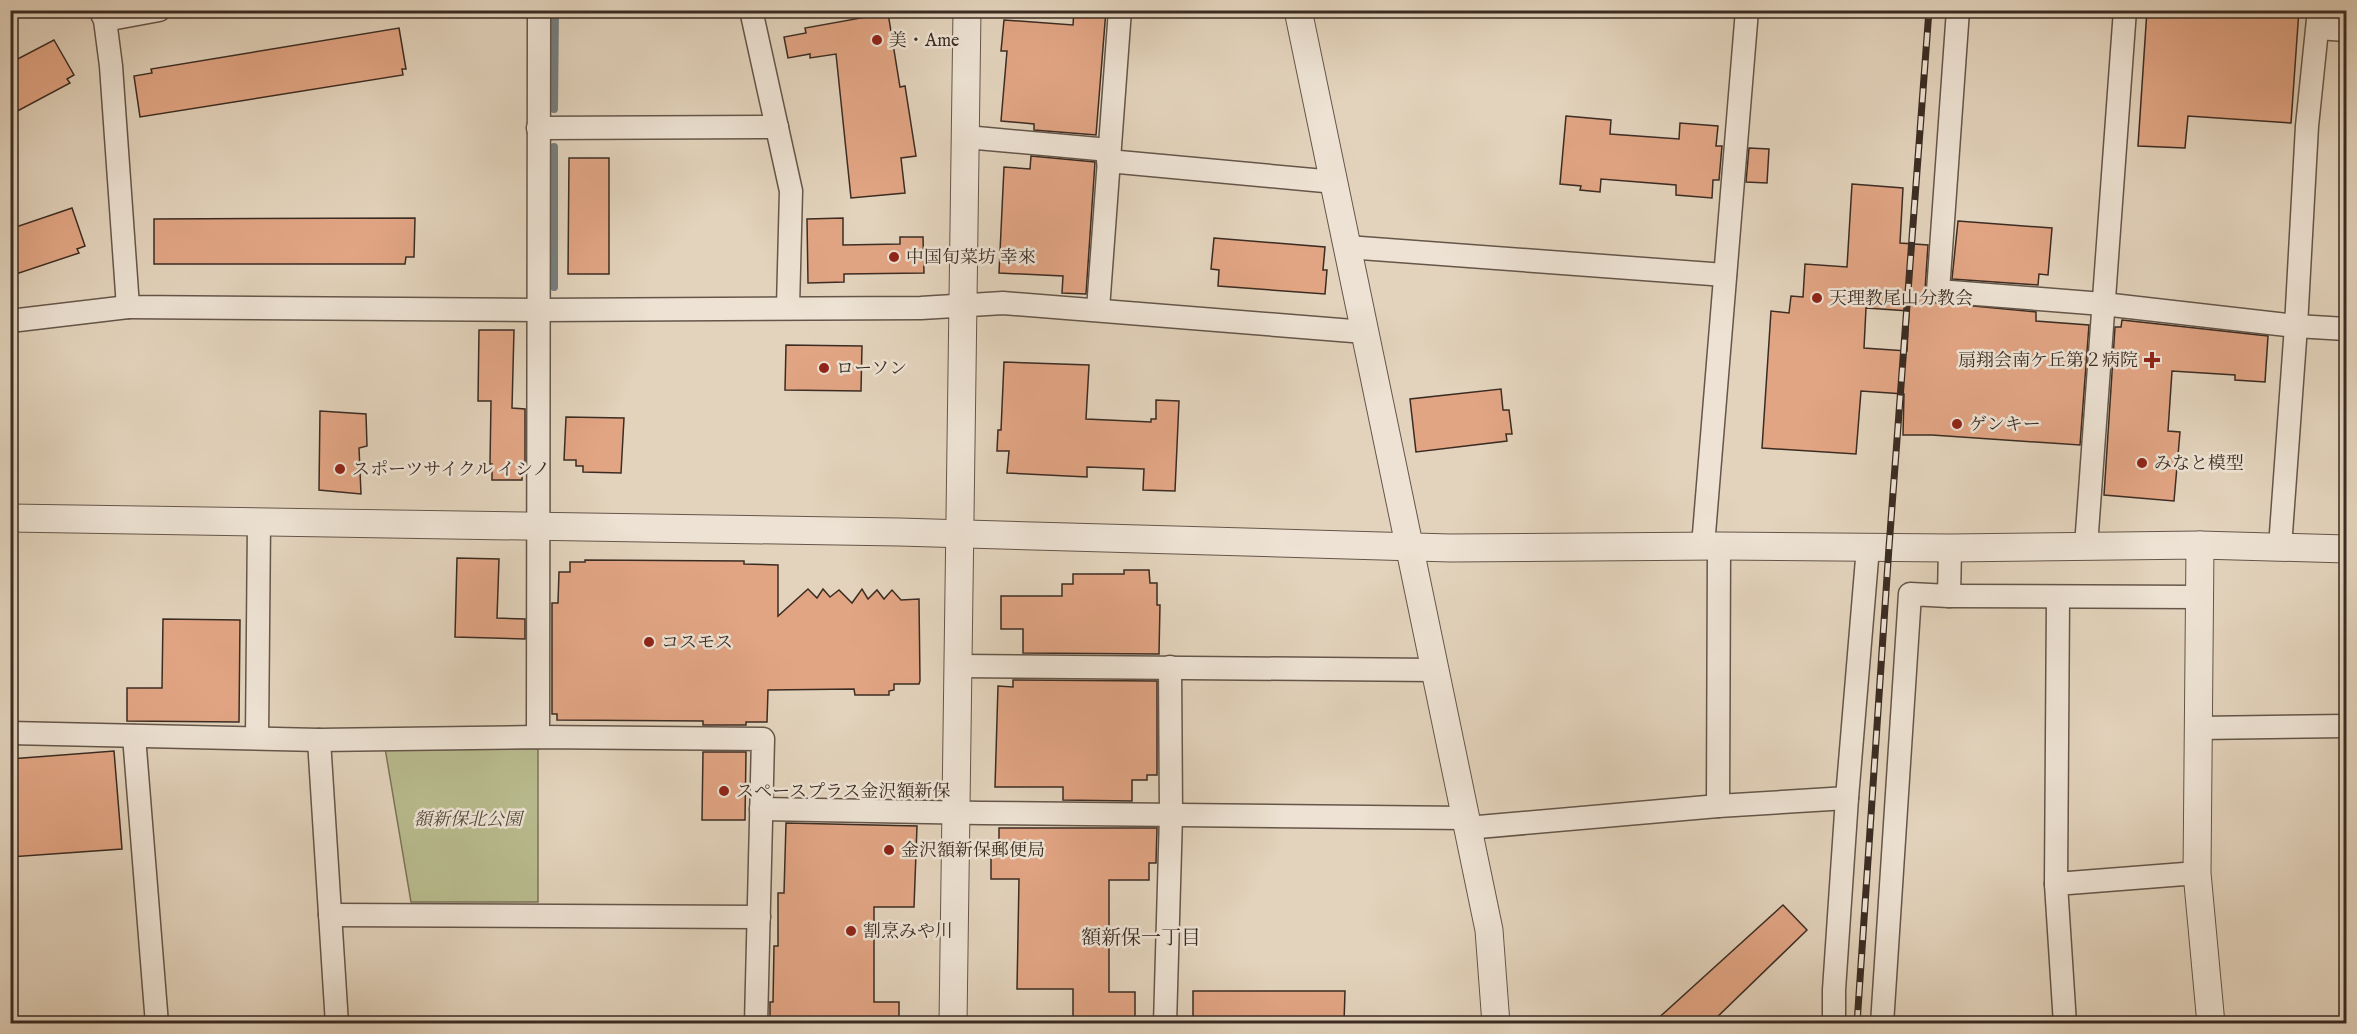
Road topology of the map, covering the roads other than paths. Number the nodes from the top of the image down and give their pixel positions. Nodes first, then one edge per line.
1 (159, 10) edge
2 (539, 10) edge
3 (751, 10) edge
4 (967, 10) edge
5 (1120, 10) edge
6 (1747, 10) edge
7 (1958, 10) edge
8 (2125, 10) edge
9 (1298, 11) edge
10 (102, 15) edge
11 (2319, 19) edge
12 (2346, 30) edge
13 (777, 127) junction
14 (538, 128) junction
15 (966, 137) junction
16 (1109, 155) junction
17 (1335, 182) junction
18 (1347, 246) junction
19 (1725, 275) junction
20 (2103, 304) junction
21 (963, 306) junction
22 (128, 307) junction
23 (788, 308) junction
24 (1098, 309) junction
25 (539, 310) junction
26 (10, 321) edge
27 (2296, 326) junction
28 (2346, 329) edge
29 (1365, 332) junction
30 (10, 518) edge
31 (260, 521) junction
32 (539, 527) junction
33 (959, 534) junction
34 (2200, 545) junction
35 (1711, 546) junction
36 (2086, 546) junction
37 (1409, 547) junction
38 (1868, 547) junction
39 (2280, 547) junction
40 (1950, 548) junction
41 (2346, 549) edge
42 (1949, 596) junction
43 (2199, 597) junction
44 (2058, 598) junction
45 (958, 666) junction
46 (1170, 667) junction
47 (1435, 669) junction
48 (2346, 726) edge
49 (2199, 728) junction
50 (10, 733) edge
51 (134, 736) junction
52 (257, 737) junction
53 (538, 737) junction
54 (319, 740) junction
55 (1847, 798) junction
56 (1718, 806) junction
57 (761, 809) junction
58 (955, 813) junction
59 (1171, 815) junction
60 (1466, 823) junction
61 (2197, 873) junction
62 (2056, 884) junction
63 (330, 915) junction
64 (759, 917) junction
65 (157, 1023) edge
66 (337, 1023) edge
67 (756, 1023) edge
68 (953, 1023) edge
69 (1165, 1023) edge
70 (1496, 1023) edge
71 (1834, 1023) edge
72 (1882, 1023) edge
73 (2065, 1023) edge
74 (2211, 1023) edge

1 - 10 street
2 - 14 street
3 - 13 street
4 - 15 street
5 - 16 street
6 - 19 street
7 - 20 street
8 - 20 street
9 - 17 street
10 - 22 street
11 - 12 street
11 - 27 street
13 - 14 street
13 - 23 street
14 - 25 street
15 - 16 street
15 - 21 street
16 - 17 street
16 - 24 street
17 - 18 street
18 - 19 street
18 - 29 street
19 - 35 street
20 - 27 street
20 - 36 street
21 - 23 street
21 - 24 street
21 - 33 street
22 - 25 street
22 - 26 street
23 - 25 street
24 - 29 street
25 - 32 street
27 - 28 street
27 - 39 street
29 - 37 street
30 - 31 street
31 - 32 street
31 - 52 street
32 - 33 street
32 - 53 street
33 - 37 street
33 - 45 street
34 - 36 street
34 - 39 street
34 - 43 street
35 - 37 street
35 - 38 street
35 - 56 street
36 - 40 street
37 - 47 street
38 - 40 street
38 - 55 street
39 - 41 street
40 - 42 street
42 - 44 street
42 - 72 street
43 - 44 street
43 - 49 street
44 - 62 street
45 - 46 street
45 - 58 street
46 - 47 street
46 - 59 street
47 - 60 street
48 - 49 street
49 - 61 street
50 - 51 street
51 - 52 street
51 - 65 street
52 - 54 street
53 - 54 street
53 - 57 street
54 - 63 street
55 - 56 street
55 - 71 street
56 - 60 street
57 - 58 street
57 - 64 street
58 - 59 street
58 - 68 street
59 - 60 street
59 - 69 street
60 - 70 street
61 - 62 street
61 - 74 street
62 - 73 street
63 - 64 street
63 - 66 street
64 - 67 street

